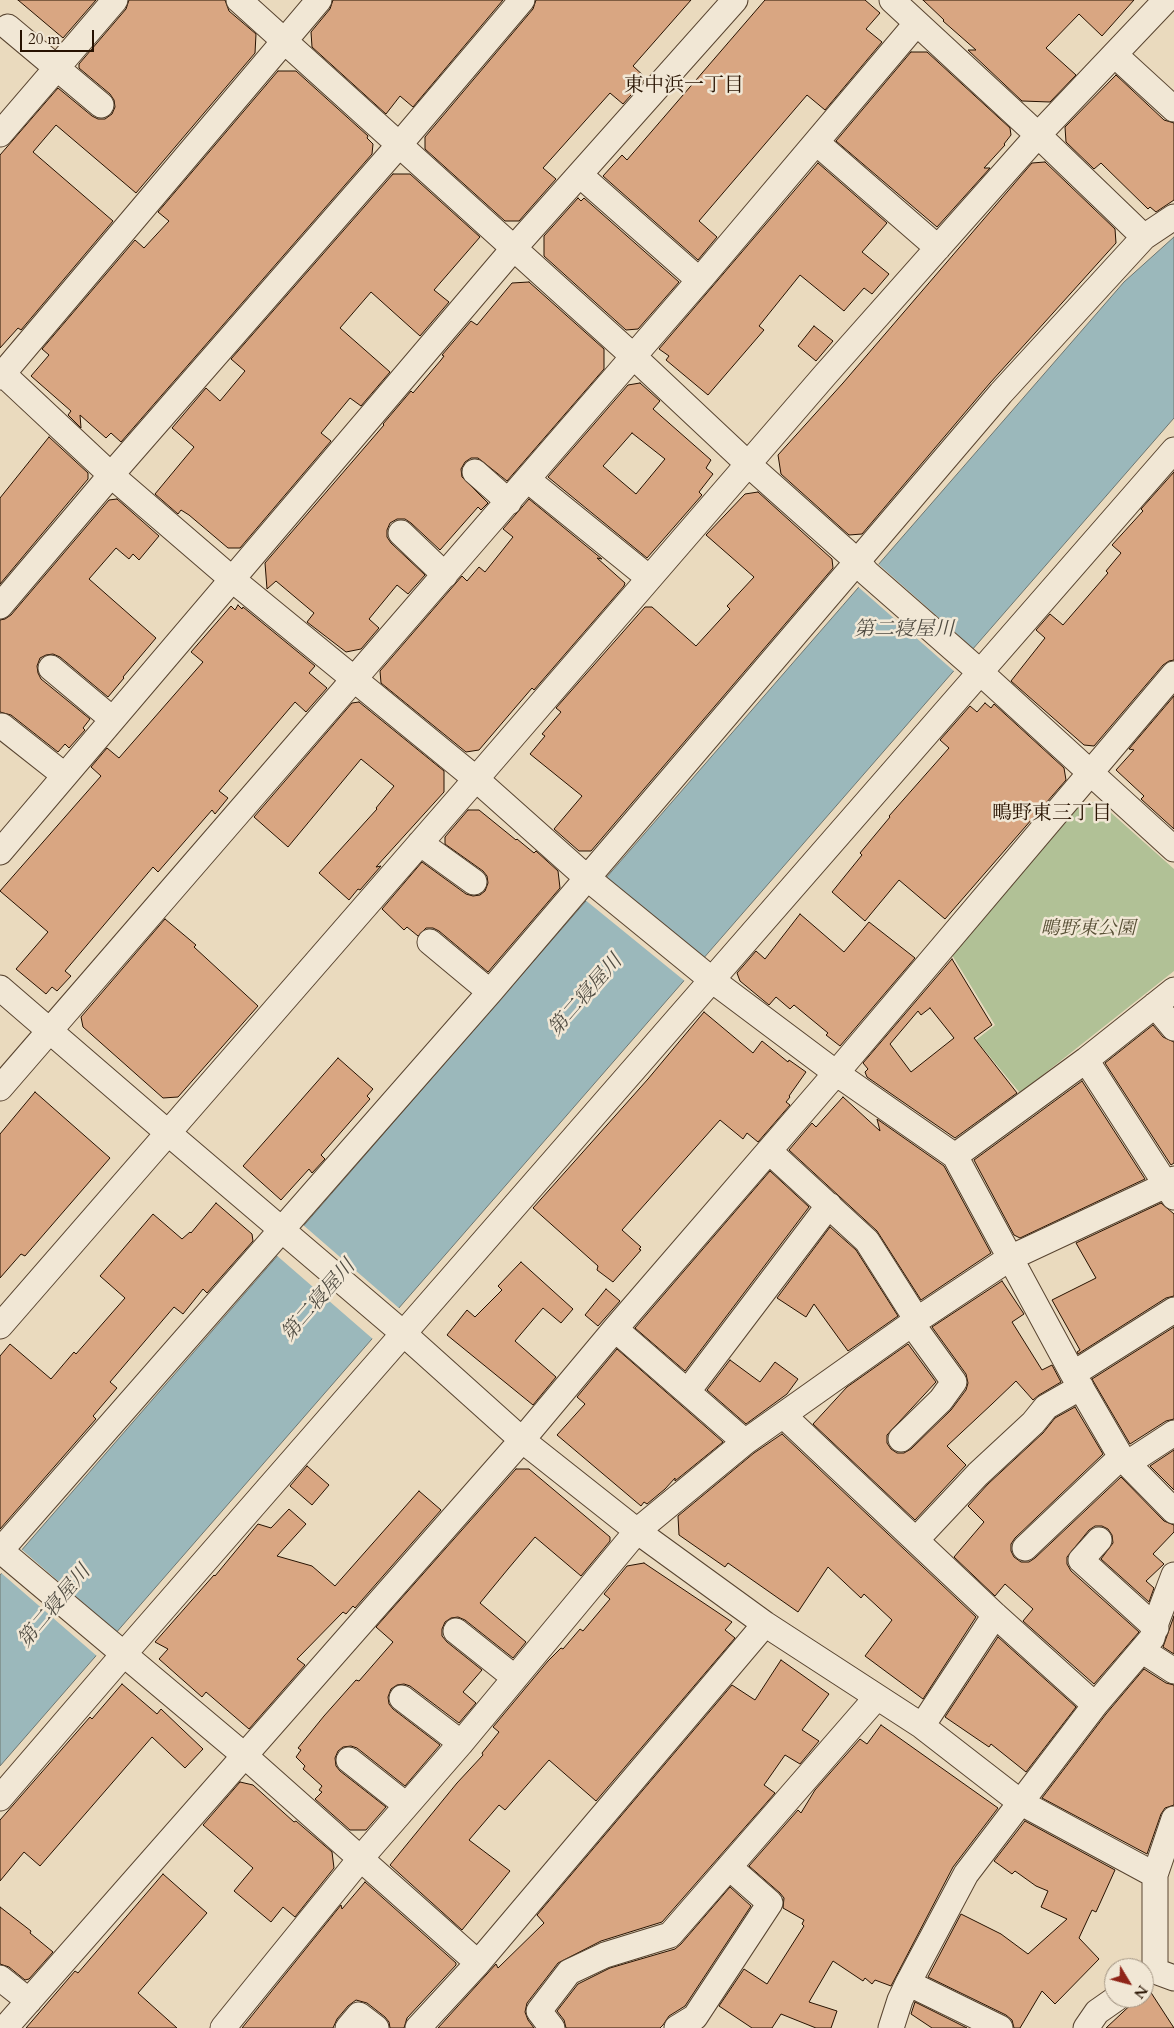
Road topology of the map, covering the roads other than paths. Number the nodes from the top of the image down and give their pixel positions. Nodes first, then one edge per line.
1 (115, 0) edge
2 (239, 0) edge
3 (319, 0) edge
4 (522, 0) edge
5 (735, 0) edge
6 (892, 0) edge
7 (1166, 0) edge
8 (916, 24) junction
9 (8, 27) dead end
10 (285, 41) junction
11 (1115, 55) junction
12 (56, 68) junction
13 (101, 105) dead end
14 (1174, 109) edge
15 (0, 134) edge
16 (1038, 135) junction
17 (817, 143) junction
18 (399, 145) junction
19 (580, 175) junction
20 (1174, 217) edge
21 (1144, 237) junction
22 (514, 248) junction
23 (938, 248) junction
24 (700, 280) junction
25 (634, 356) junction
26 (1, 374) edge
27 (1174, 450) edge
28 (748, 464) junction
29 (474, 472) dead end
30 (111, 475) junction
31 (528, 480) junction
32 (509, 502) junction
33 (401, 533) dead end
34 (862, 568) junction
35 (445, 575) junction
36 (649, 578) junction
37 (233, 580) junction
38 (0, 606) edge
39 (974, 666) junction
40 (51, 668) dead end
41 (1174, 674) edge
42 (354, 680) junction
43 (112, 719) junction
44 (2, 726) dead end
45 (1091, 774) junction
46 (64, 775) junction
47 (476, 779) junction
48 (1172, 842) edge
49 (420, 843) junction
50 (0, 852) edge
51 (591, 881) junction
52 (474, 882) dead end
53 (430, 942) dead end
54 (705, 975) junction
55 (0, 988) edge
56 (490, 992) junction
57 (1164, 997) edge
58 (1174, 1028) edge
59 (50, 1030) junction
60 (1086, 1060) junction
61 (836, 1073) junction
62 (0, 1088) edge
63 (167, 1132) junction
64 (769, 1151) junction
65 (955, 1156) junction
66 (1171, 1187) edge
67 (829, 1204) junction
68 (286, 1234) junction
69 (1010, 1258) junction
70 (1174, 1310) edge
71 (914, 1322) junction
72 (0, 1326) edge
73 (397, 1328) junction
74 (615, 1329) junction
75 (1077, 1381) junction
76 (688, 1391) junction
77 (783, 1416) junction
78 (1174, 1432) edge
79 (901, 1439) dead end
80 (522, 1440) junction
81 (745, 1442) junction
82 (1124, 1460) junction
83 (1174, 1511) edge
84 (637, 1531) junction
85 (916, 1540) junction
86 (1100, 1540) dead end
87 (1025, 1548) dead end
88 (3, 1552) edge
89 (1174, 1575) edge
90 (995, 1615) junction
91 (765, 1624) junction
92 (1156, 1628) junction
93 (456, 1631) dead end
94 (116, 1649) junction
95 (1143, 1651) junction
96 (1174, 1671) edge
97 (515, 1678) junction
98 (877, 1697) junction
99 (402, 1698) dead end
100 (1095, 1705) junction
101 (922, 1726) junction
102 (461, 1743) junction
103 (245, 1756) junction
104 (349, 1760) dead end
105 (0, 1798) edge
106 (1020, 1802) junction
107 (406, 1805) junction
108 (1174, 1819) edge
109 (361, 1858) junction
110 (729, 1867) junction
111 (1155, 1875) junction
112 (478, 1963) junction
113 (1158, 1976) edge
114 (0, 1978) edge
115 (908, 1983) junction
116 (29, 2001) junction
117 (1104, 2007) edge
118 (5, 2028) edge
119 (223, 2028) edge
120 (348, 2028) edge
121 (376, 2028) edge
122 (418, 2028) edge
123 (552, 2028) edge
124 (677, 2028) edge
125 (891, 2028) edge
126 (1000, 2028) edge
127 (1086, 2028) edge

1 - 12 street
2 - 10 street
3 - 10 street
4 - 18 street
5 - 19 street
6 - 8 street
7 - 11 street
8 - 16 street
8 - 17 street
9 - 12 street
10 - 18 street
10 - 26 street
11 - 14 street
11 - 16 street
12 - 13 street
12 - 15 street
16 - 21 street
16 - 23 street
17 - 23 street
17 - 24 street
18 - 22 street
18 - 30 street
19 - 22 street
19 - 24 street
20 - 21 street
21 - 34 street
22 - 25 street
22 - 37 street
23 - 28 street
24 - 25 street
25 - 28 street
25 - 31 street
26 - 30 street
27 - 39 street
28 - 34 street
28 - 36 street
29 - 32 street
30 - 37 street
30 - 38 street
31 - 32 street
31 - 36 street
32 - 35 street
33 - 35 street
34 - 39 street
34 - 51 street
35 - 42 street
36 - 47 street
37 - 42 street
37 - 43 street
39 - 45 street
39 - 54 street
40 - 43 street
41 - 45 street
42 - 47 street
42 - 59 street
43 - 46 street
44 - 46 street
45 - 48 street
45 - 61 street
46 - 50 street
47 - 49 street
47 - 51 street
49 - 52 street
49 - 63 street
51 - 54 street
51 - 56 street
53 - 56 street
54 - 61 street
54 - 73 street
55 - 59 street
56 - 68 street
57 - 58 street
57 - 60 street
59 - 62 street
59 - 63 street
60 - 65 street
60 - 66 street
61 - 64 street
61 - 65 street
63 - 68 street
63 - 72 street
64 - 67 street
64 - 74 street
65 - 69 street
66 - 69 street
67 - 71 street
67 - 76 street
68 - 73 street
68 - 88 street
69 - 71 street
69 - 75 street
70 - 75 street
71 - 77 street
71 - 79 street
73 - 80 street
73 - 94 street
74 - 76 street
74 - 80 street
75 - 82 street
75 - 85 street
76 - 81 street
77 - 81 street
77 - 85 street
78 - 82 street
80 - 84 street
80 - 103 street
81 - 84 street
82 - 83 street
82 - 87 street
84 - 91 street
84 - 97 street
85 - 90 street
86 - 92 street
88 - 94 street
89 - 92 street
90 - 100 street
90 - 101 street
91 - 98 street
91 - 112 street
92 - 95 street
93 - 97 street
94 - 103 street
94 - 105 street
95 - 96 street
95 - 100 street
97 - 102 street
98 - 101 street
98 - 110 street
99 - 102 street
100 - 106 street
101 - 106 street
102 - 107 street
103 - 109 street
103 - 116 street
104 - 107 street
106 - 111 street
106 - 115 street
107 - 109 street
108 - 111 street
109 - 112 street
109 - 119 street
110 - 123 street
110 - 124 street
111 - 113 street
112 - 122 street
114 - 116 street
115 - 125 street
115 - 126 street
116 - 118 street
117 - 127 street
120 - 121 street

